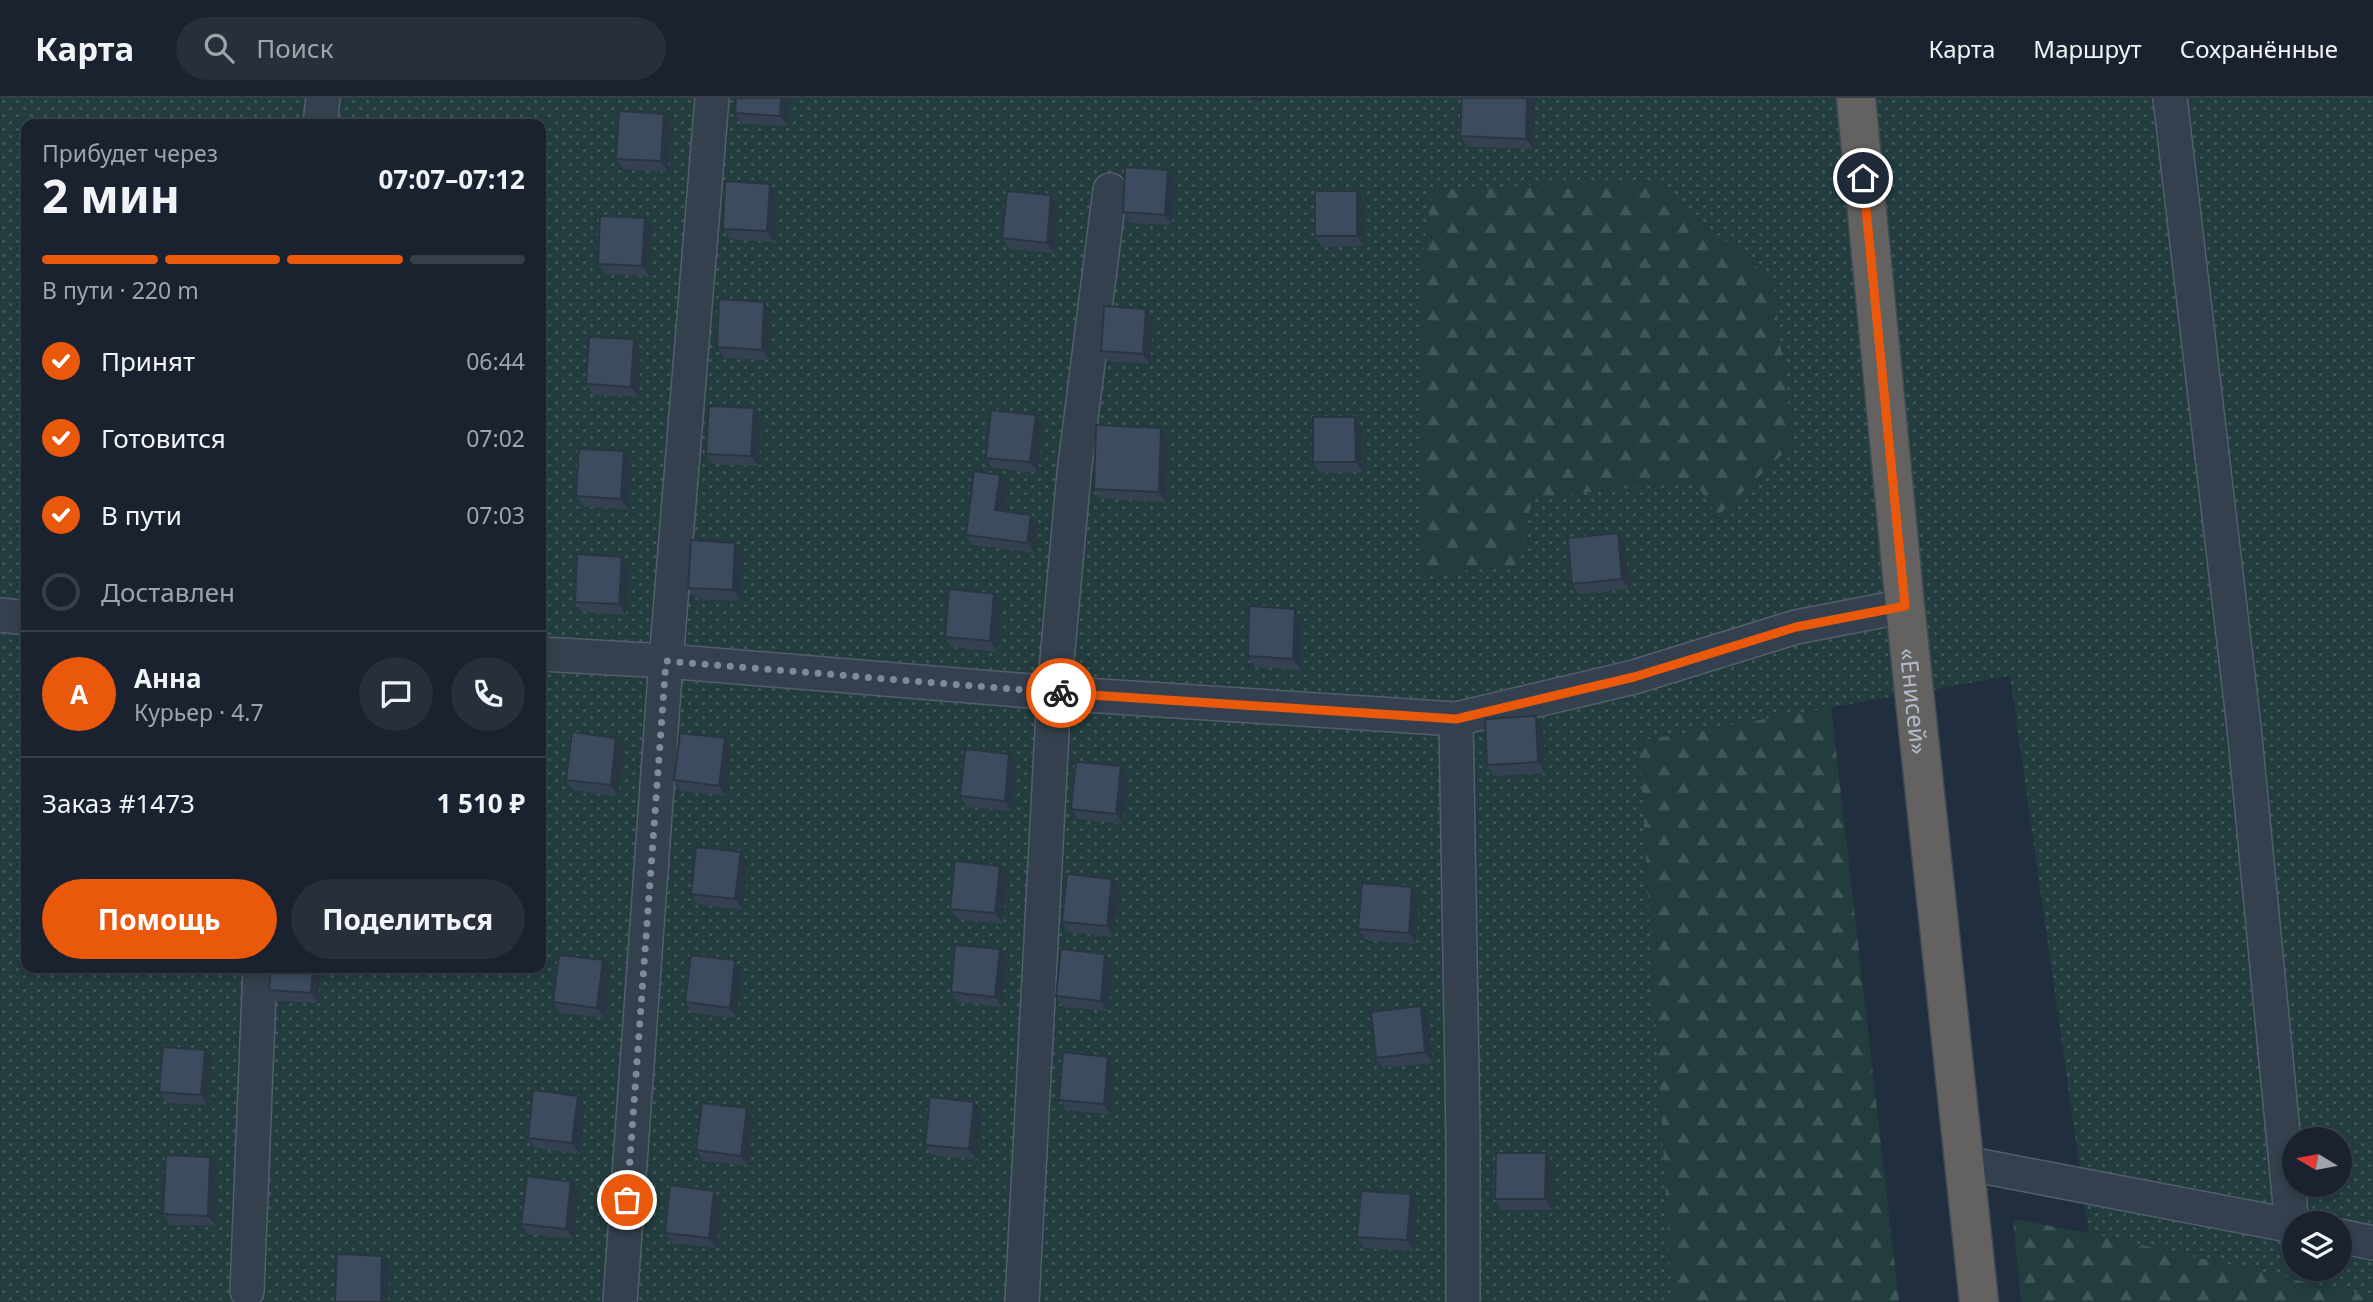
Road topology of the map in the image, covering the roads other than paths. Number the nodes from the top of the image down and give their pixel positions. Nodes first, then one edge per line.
1 (323, 98) edge
2 (712, 98) edge
3 (1856, 98) edge
4 (2170, 98) edge
5 (321, 119) edge
6 (1110, 190) dead end
7 (1905, 606) junction
8 (0, 615) edge
9 (21, 617) edge
10 (546, 654) edge
11 (666, 661) junction
12 (1054, 693) junction
13 (1456, 719) junction
14 (260, 973) edge
15 (1965, 1163) junction
16 (2292, 1211) edge
17 (2282, 1224) edge
18 (2352, 1239) edge
19 (2373, 1243) edge
20 (247, 1292) dead end
21 (620, 1302) edge
22 (1023, 1302) edge
23 (1463, 1302) edge
24 (1979, 1302) edge

1 - 5 street
2 - 11 street
3 - 7 highway, «Енисей»
4 - 16 street
6 - 12 street
7 - 13 street
7 - 15 highway, «Енисей»
8 - 9 street
10 - 11 street
11 - 12 street
11 - 21 street
12 - 13 street
12 - 22 street
13 - 23 street
14 - 20 street
15 - 17 street
15 - 24 highway, «Енисей»
18 - 19 street

